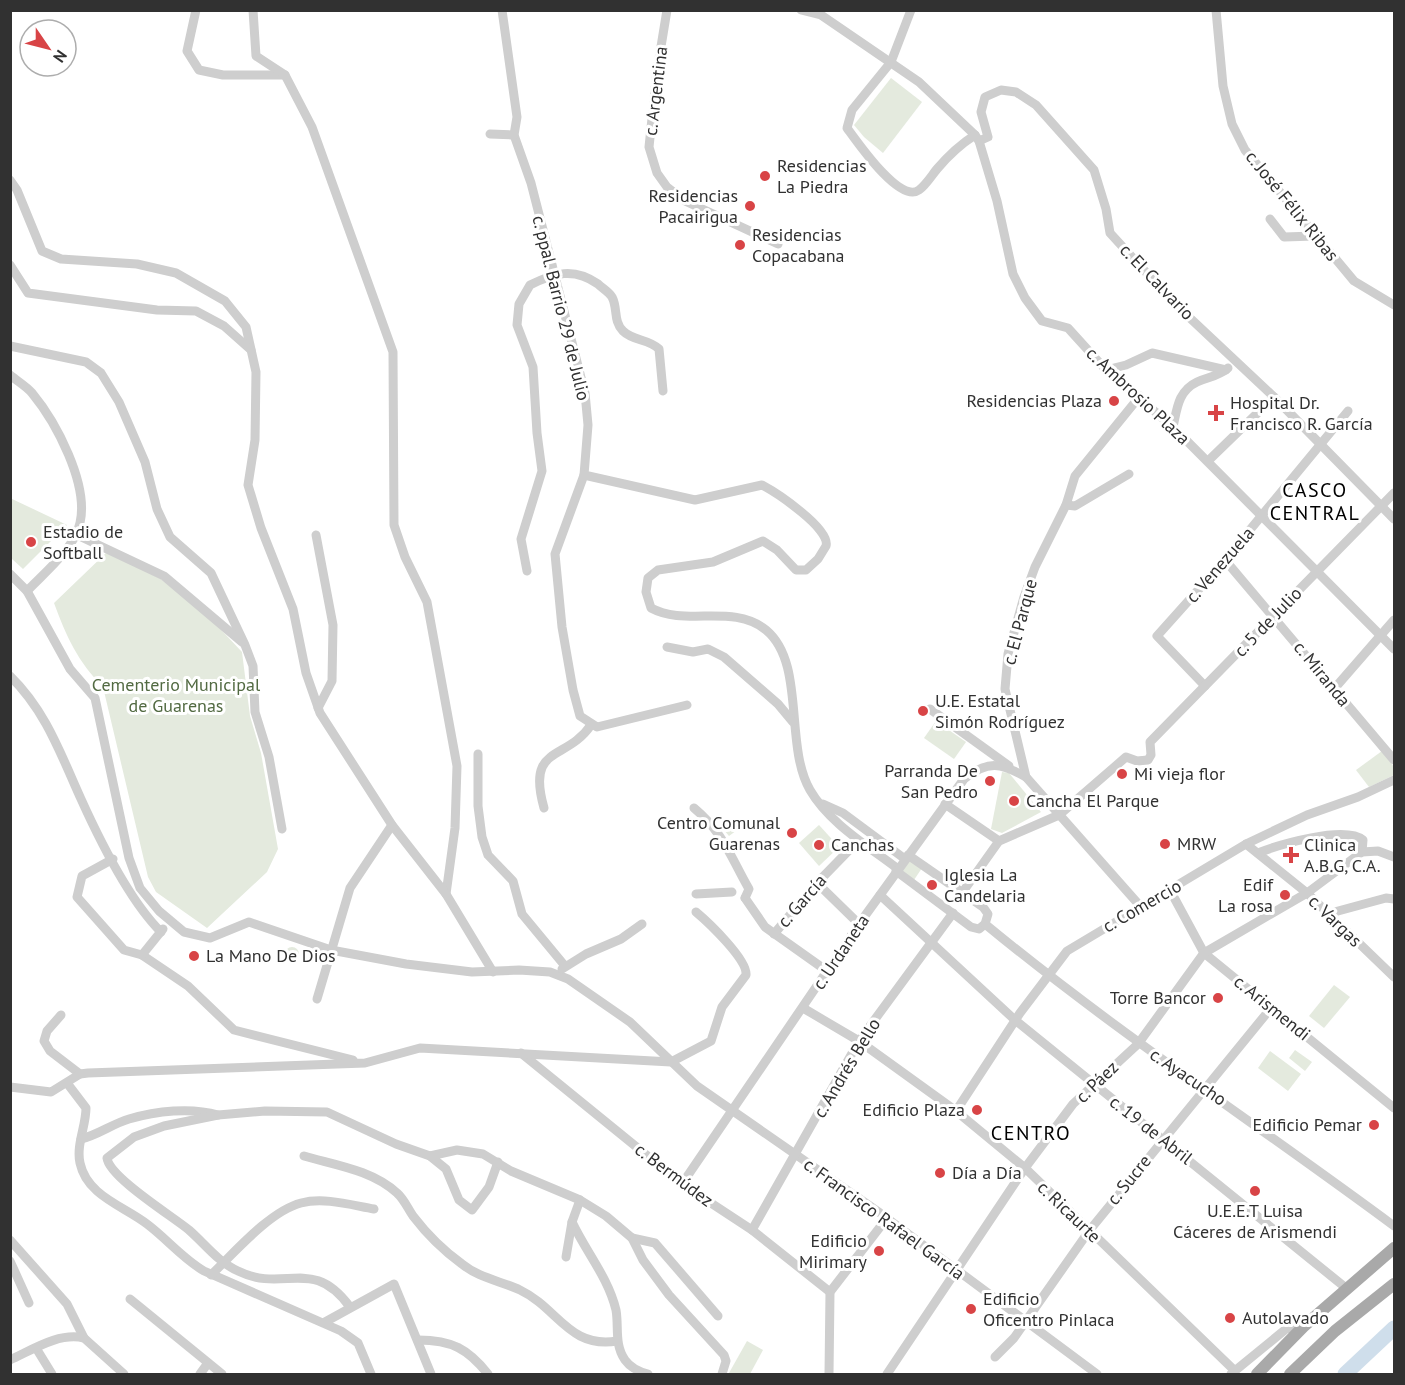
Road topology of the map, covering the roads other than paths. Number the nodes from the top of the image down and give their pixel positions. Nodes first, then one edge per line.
1 (196, 10) edge
2 (253, 10) edge
3 (502, 10) edge
4 (667, 10) edge
5 (801, 10) edge
6 (911, 10) edge
7 (1216, 10) edge
8 (891, 62) junction
9 (285, 75) junction
10 (490, 134) dead end
11 (514, 135) junction
12 (977, 138) junction
13 (10, 180) edge
14 (1270, 219) dead end
15 (1315, 236) junction
16 (778, 244) dead end
17 (10, 265) edge
18 (554, 275) junction
19 (1395, 305) edge
20 (10, 346) edge
21 (251, 350) junction
22 (1236, 361) junction
23 (1106, 370) junction
24 (1226, 370) junction
25 (10, 375) edge
26 (663, 390) dead end
27 (1140, 396) junction
28 (1274, 397) junction
29 (1348, 411) dead end
30 (1173, 427) junction
31 (1321, 445) junction
32 (1208, 462) junction
33 (1129, 474) dead end
34 (584, 476) junction
35 (1395, 493) edge
36 (1066, 505) junction
37 (1382, 506) junction
38 (1262, 517) junction
39 (1395, 519) edge
40 (75, 534) junction
41 (316, 535) dead end
42 (1225, 560) junction
43 (526, 571) dead end
44 (1317, 572) junction
45 (10, 574) edge
46 (27, 591) junction
47 (1274, 615) junction
48 (1395, 620) edge
49 (1380, 636) junction
50 (245, 645) junction
51 (667, 648) dead end
52 (1395, 650) edge
53 (10, 676) edge
54 (1205, 686) junction
55 (1334, 689) junction
56 (687, 705) dead end
57 (318, 708) junction
58 (930, 709) dead end
59 (793, 722) junction
60 (591, 725) junction
61 (478, 754) dead end
62 (1395, 760) edge
63 (1013, 770) junction
64 (1026, 777) junction
65 (1395, 780) edge
66 (818, 802) junction
67 (945, 804) junction
68 (544, 808) dead end
69 (694, 808) dead end
70 (1059, 815) junction
71 (392, 825) junction
72 (282, 829) dead end
73 (999, 841) junction
74 (856, 843) dead end
75 (1246, 844) junction
76 (1362, 852) junction
77 (1258, 853) junction
78 (906, 857) junction
79 (1395, 857) edge
80 (113, 859) junction
81 (897, 870) junction
82 (817, 883) junction
83 (745, 884) junction
84 (1170, 890) junction
85 (732, 892) junction
86 (962, 893) junction
87 (1307, 893) junction
88 (446, 894) junction
89 (696, 894) dead end
90 (880, 894) junction
91 (745, 898) junction
92 (1395, 899) edge
93 (1141, 907) junction
94 (696, 912) dead end
95 (953, 913) junction
96 (1326, 914) junction
97 (171, 921) junction
98 (642, 924) dead end
99 (859, 924) junction
100 (985, 924) junction
101 (161, 932) junction
102 (774, 934) junction
103 (930, 942) junction
104 (331, 950) junction
105 (1204, 953) junction
106 (142, 955) junction
107 (565, 966) junction
108 (827, 971) junction
109 (493, 972) junction
110 (556, 975) junction
111 (1047, 975) junction
112 (1395, 977) edge
113 (317, 999) dead end
114 (803, 1008) junction
115 (1271, 1008) junction
116 (61, 1015) dead end
117 (1015, 1020) junction
118 (859, 1041) junction
119 (1138, 1044) junction
120 (521, 1053) junction
121 (671, 1062) junction
122 (364, 1063) junction
123 (80, 1074) junction
124 (67, 1083) junction
125 (1092, 1084) junction
126 (10, 1087) edge
127 (1206, 1088) junction
128 (1395, 1108) edge
129 (956, 1111) junction
130 (732, 1112) junction
131 (218, 1115) junction
132 (1163, 1138) junction
133 (81, 1139) junction
134 (451, 1151) junction
135 (796, 1154) junction
136 (430, 1155) junction
137 (304, 1156) dead end
138 (498, 1162) junction
139 (1025, 1168) junction
140 (446, 1169) junction
141 (682, 1184) junction
142 (580, 1200) junction
143 (374, 1209) dead end
144 (887, 1218) junction
145 (572, 1222) junction
146 (1395, 1226) edge
147 (752, 1230) junction
148 (1089, 1231) junction
149 (632, 1238) junction
150 (10, 1240) edge
151 (1395, 1248) edge
152 (566, 1257) dead end
153 (10, 1261) edge
154 (224, 1263) junction
155 (956, 1272) junction
156 (211, 1275) junction
157 (1395, 1284) edge
158 (1346, 1288) junction
159 (830, 1292) junction
160 (130, 1299) dead end
161 (28, 1303) dead end
162 (350, 1307) junction
163 (718, 1316) dead end
164 (325, 1322) junction
165 (1024, 1323) junction
166 (1303, 1327) junction
167 (84, 1338) junction
168 (418, 1340) junction
169 (617, 1341) junction
170 (36, 1348) junction
171 (995, 1357) dead end
172 (10, 1360) edge
173 (208, 1363) junction
174 (1232, 1372) edge
175 (52, 1374) edge
176 (124, 1374) edge
177 (200, 1374) edge
178 (222, 1374) edge
179 (371, 1374) edge
180 (431, 1374) edge
181 (488, 1374) edge
182 (648, 1374) edge
183 (722, 1374) edge
184 (829, 1374) edge
185 (887, 1374) edge
186 (1097, 1374) edge
187 (1257, 1374) edge
188 (1290, 1374) edge

1 - 9 street
2 - 9 street
3 - 11 street, c. ppal. Barrio 29 de Julio
4 - 16 street, c. Argentina
5 - 8 street, c. Ambrosio Plaza
6 - 8 street
7 - 15 street, c. José Félix Ribas
8 - 12 street, c. Ambrosio Plaza
8 - 12 street
9 - 88 street
10 - 11 street
11 - 18 street, c. ppal. Barrio 29 de Julio
12 - 22 street, c. El Calvario
12 - 23 street, c. Ambrosio Plaza
13 - 21 street
14 - 15 street
15 - 19 street, c. José Félix Ribas
17 - 21 street
18 - 26 street
18 - 34 street, c. ppal. Barrio 29 de Julio
18 - 43 street
20 - 50 street
21 - 57 street
22 - 24 street
22 - 28 street
23 - 24 street
23 - 27 street, c. Ambrosio Plaza
24 - 30 street
25 - 40 street
27 - 30 street, c. Ambrosio Plaza
27 - 36 street, c. El Parque
28 - 31 street
28 - 32 street
29 - 31 street, c. Venezuela
30 - 32 street, c. Ambrosio Plaza
31 - 37 street
31 - 38 street, c. Venezuela
32 - 38 street, c. Ambrosio Plaza
33 - 36 street
34 - 59 street
34 - 60 street, c. ppal. Barrio 29 de Julio
35 - 37 street, c. 5 de Julio
36 - 64 street, c. El Parque
37 - 39 street
37 - 44 street, c. 5 de Julio
38 - 42 street, c. Venezuela
38 - 44 street, c. Ambrosio Plaza
40 - 46 street
40 - 50 street
41 - 57 street
42 - 47 street, c. Miranda
42 - 54 street, c. Venezuela
44 - 47 street, c. 5 de Julio
44 - 49 street, c. Ambrosio Plaza
45 - 46 street, c. Francisco Rafael García
46 - 97 street, c. Francisco Rafael García
47 - 54 street, c. 5 de Julio
47 - 55 street, c. Miranda
48 - 49 street
49 - 52 street, c. Ambrosio Plaza
49 - 55 street
50 - 72 street
51 - 59 street
53 - 80 street
54 - 70 street, c. 5 de Julio
55 - 62 street, c. Miranda
56 - 60 street
57 - 71 street
58 - 63 street
59 - 66 street
60 - 68 street
61 - 107 street
63 - 64 street, c. Urdaneta
63 - 67 street, c. Urdaneta
64 - 70 street, c. El Parque
65 - 75 street, c. Comercio
66 - 78 street
66 - 81 street
67 - 73 street
67 - 78 street, c. Urdaneta
69 - 83 street
70 - 73 street
70 - 93 street, c. El Parque
71 - 88 street
71 - 104 street
73 - 86 street
74 - 82 street, c. García
75 - 77 street, c. Vargas
75 - 84 street, c. Comercio
76 - 77 street
76 - 79 street
76 - 87 street, c. Páez
77 - 87 street, c. Vargas
78 - 81 street, c. Urdaneta
78 - 86 street, c. Ayacucho
80 - 101 street
80 - 106 street
81 - 90 street, c. Urdaneta
81 - 95 street, c. Ayacucho
82 - 99 street
82 - 102 street, c. García
83 - 85 street
83 - 91 street
84 - 93 street, c. Comercio
84 - 105 street, c. Arismendi
85 - 89 street
85 - 91 street
86 - 100 street, c. Ayacucho
87 - 96 street, c. Vargas
87 - 105 street, c. Páez
88 - 109 street
90 - 99 street, c. Urdaneta
90 - 103 street, c. 19 de Abril
91 - 102 street
92 - 96 street
93 - 111 street, c. Comercio
94 - 121 street
95 - 100 street, c. Ayacucho
95 - 103 street, c. Andrés Bello
96 - 112 street, c. Vargas
97 - 101 street
97 - 104 street, c. Francisco Rafael García
98 - 107 street
99 - 108 street, c. Urdaneta
100 - 111 street, c. Ayacucho
101 - 106 street
102 - 108 street
103 - 117 street, c. 19 de Abril
103 - 118 street, c. Andrés Bello
104 - 109 street, c. Francisco Rafael García
104 - 113 street
105 - 115 street, c. Arismendi
105 - 119 street, c. Páez
106 - 122 street
107 - 110 street
108 - 114 street, c. Urdaneta
109 - 110 street, c. Francisco Rafael García
110 - 121 street, c. Francisco Rafael García
111 - 117 street, c. Comercio
111 - 119 street, c. Ayacucho
114 - 118 street, c. Ricaurte
114 - 130 street, c. Urdaneta
115 - 127 street, c. Sucre
115 - 128 street, c. Arismendi
116 - 123 street
117 - 125 street, c. 19 de Abril
117 - 129 street, c. Comercio
118 - 129 street, c. Ricaurte
118 - 135 street, c. Andrés Bello
119 - 125 street, c. Páez
119 - 127 street, c. Ayacucho
120 - 121 street
120 - 122 street
120 - 141 street, c. Bermúdez
121 - 130 street, c. Francisco Rafael García
122 - 123 street
123 - 124 street
124 - 126 street
124 - 133 street
125 - 132 street, c. 19 de Abril
125 - 139 street, c. Páez
127 - 132 street, c. Sucre
127 - 146 street, c. Ayacucho
129 - 139 street, c. Ricaurte
130 - 135 street, c. Francisco Rafael García
130 - 141 street, c. Urdaneta
131 - 133 street
131 - 136 street
131 - 154 street
132 - 148 street, c. Sucre
132 - 158 street, c. 19 de Abril
133 - 156 street
134 - 136 street
134 - 138 street
134 - 140 street
135 - 144 street, c. Francisco Rafael García
135 - 147 street, c. Andrés Bello
136 - 140 street
137 - 169 street
138 - 140 street
138 - 142 street
139 - 148 street, c. Ricaurte
139 - 155 street, c. Páez
141 - 147 street, c. Bermúdez
142 - 145 street
142 - 149 street
143 - 154 street
144 - 155 street, c. Francisco Rafael García
144 - 159 street
145 - 152 street
145 - 169 street
147 - 159 street, c. Bermúdez
148 - 165 street, c. Sucre
148 - 174 street, c. Ricaurte
149 - 163 street
149 - 183 street
150 - 167 street
151 - 158 main road
153 - 161 street
154 - 156 street
154 - 162 street
155 - 165 street, c. Francisco Rafael García
155 - 185 street, c. Páez
156 - 164 street
157 - 188 main road
158 - 166 main road
159 - 184 street
160 - 173 street
162 - 164 street
162 - 168 street
164 - 179 street
165 - 171 street, c. Sucre
165 - 186 street, c. Francisco Rafael García
166 - 174 street
166 - 187 main road
167 - 170 street
167 - 176 street
168 - 180 street
168 - 181 street
169 - 182 street
170 - 172 street
170 - 175 street
173 - 177 street
173 - 178 street

